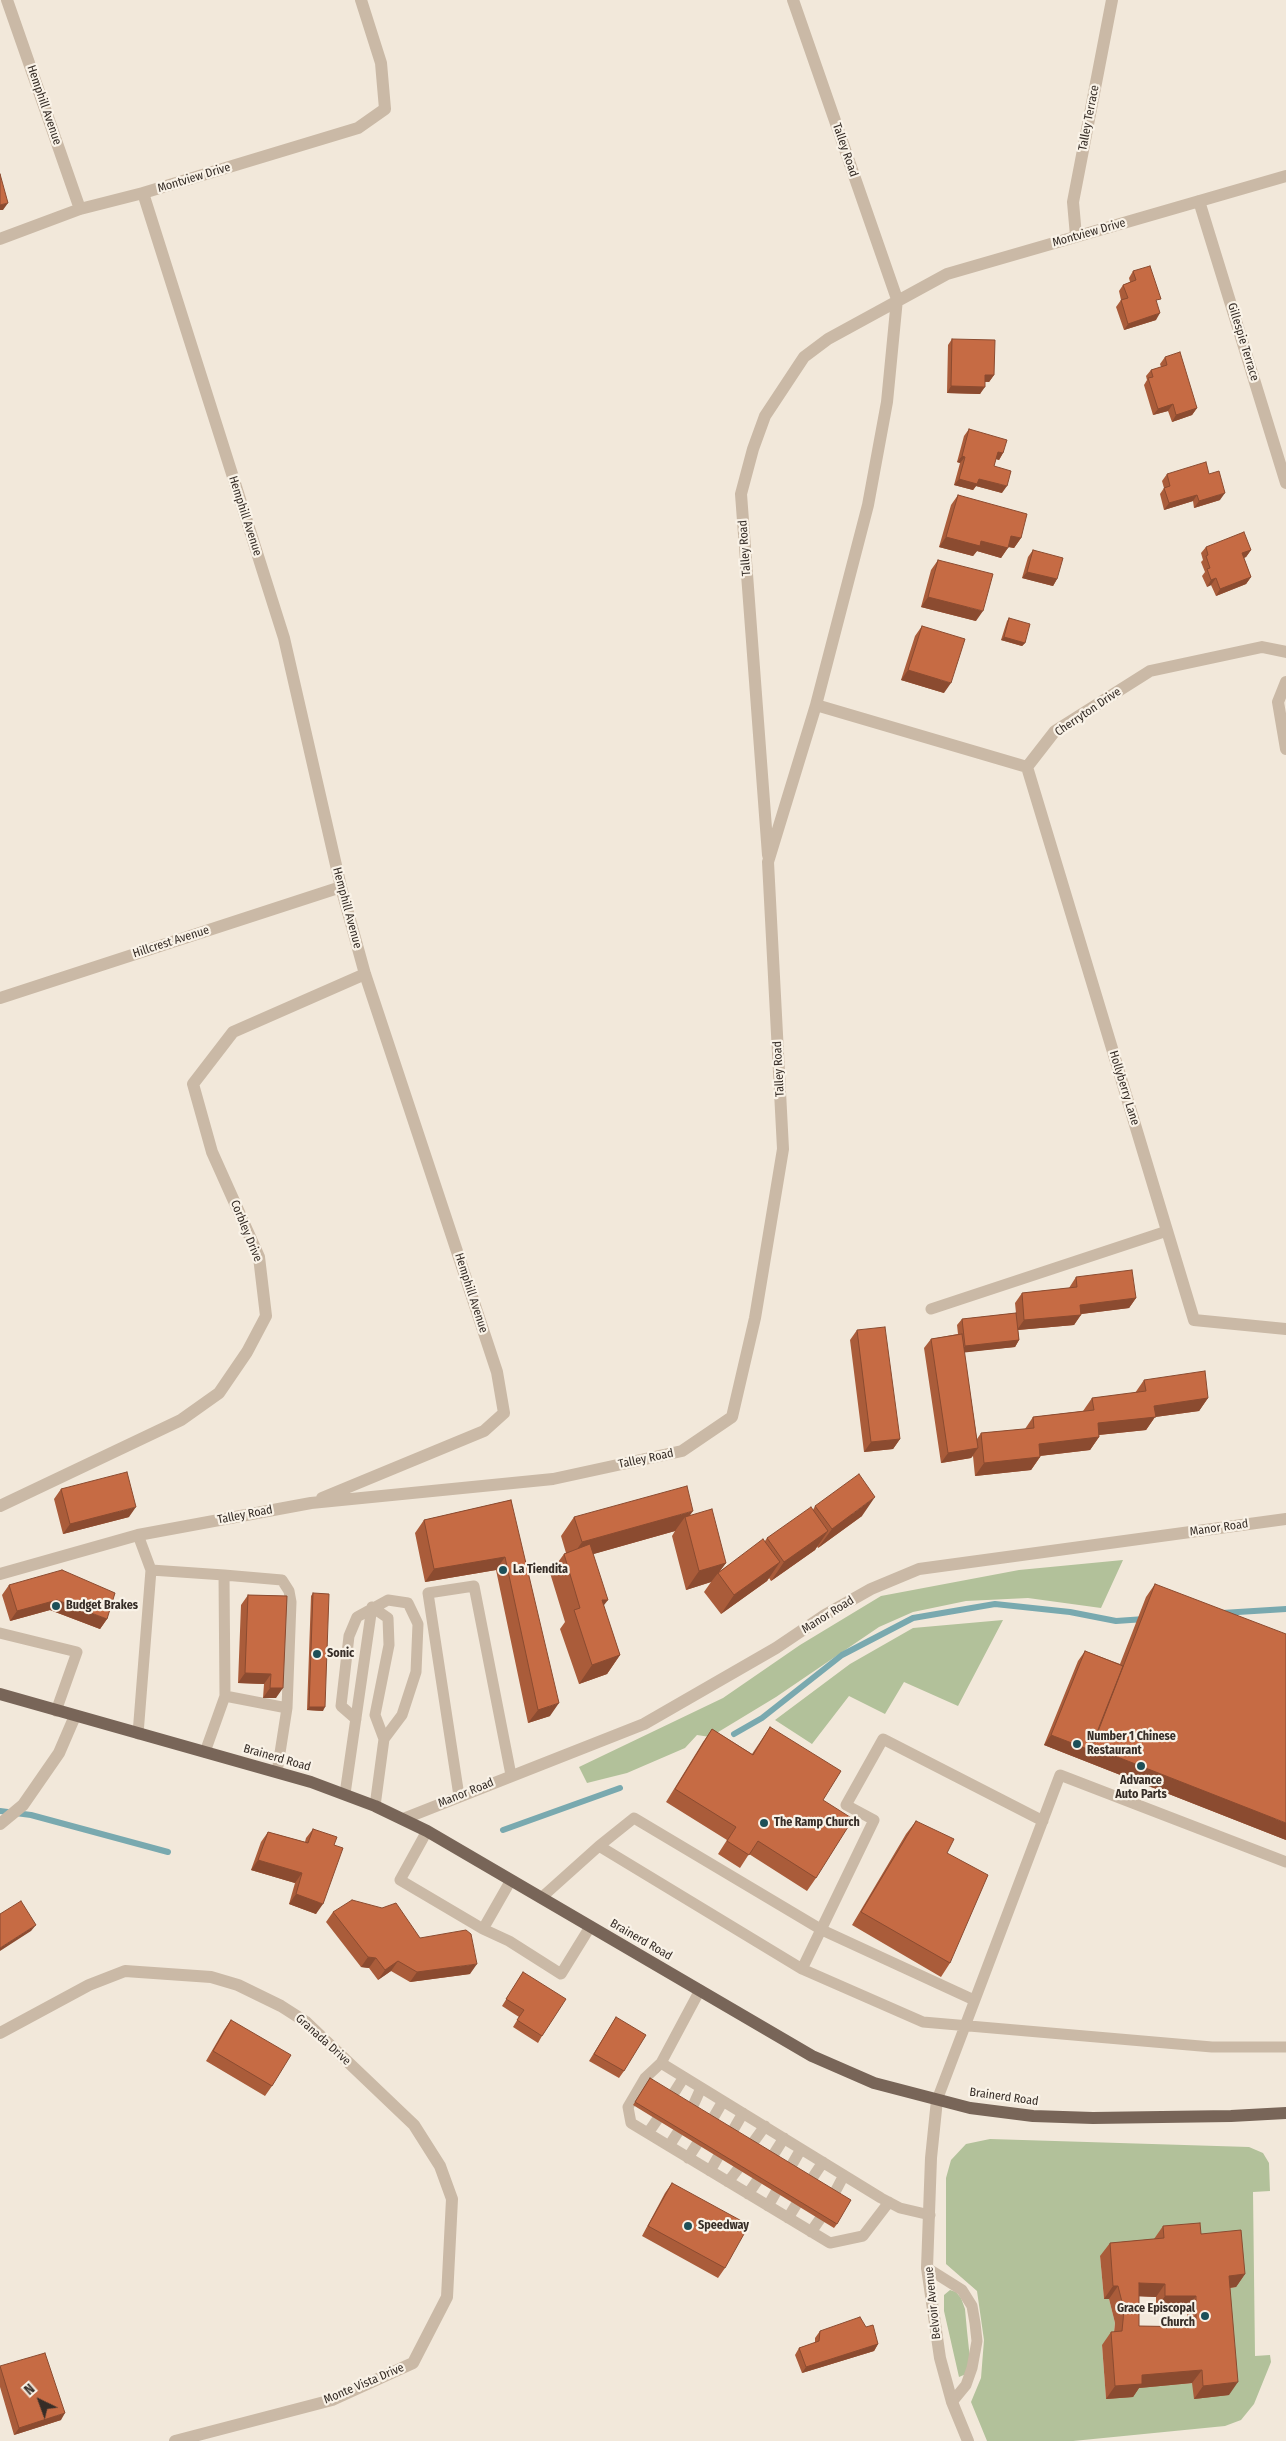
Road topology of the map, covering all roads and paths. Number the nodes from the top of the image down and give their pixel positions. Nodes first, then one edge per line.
1 (18, 0) edge
2 (361, 0) edge
3 (793, 0) edge
4 (1112, 0) edge
5 (9, 6) edge
6 (1286, 176) edge
7 (143, 193) junction
8 (1200, 201) junction
9 (80, 209) junction
10 (1076, 236) junction
11 (0, 239) edge
12 (896, 299) junction
13 (1286, 483) edge
14 (1286, 652) edge
15 (1286, 682) edge
16 (816, 705) junction
17 (1286, 749) edge
18 (1027, 767) junction
19 (768, 862) junction
20 (341, 887) junction
21 (365, 974) junction
22 (0, 998) edge
23 (1167, 1231) junction
24 (931, 1309) dead end
25 (1286, 1329) edge
26 (311, 1503) junction
27 (0, 1506) edge
28 (1286, 1519) edge
29 (138, 1536) junction
30 (151, 1570) junction
31 (0, 1574) edge
32 (224, 1575) junction
33 (372, 1607) junction
34 (0, 1633) edge
35 (0, 1694) edge
36 (225, 1696) junction
37 (288, 1708) junction
38 (56, 1711) junction
39 (75, 1716) junction
40 (356, 1719) junction
41 (138, 1734) junction
42 (384, 1739) junction
43 (205, 1752) junction
44 (277, 1772) junction
45 (511, 1775) junction
46 (345, 1794) junction
47 (459, 1796) junction
48 (375, 1806) junction
49 (404, 1819) junction
50 (4, 1822) edge
51 (1042, 1822) junction
52 (427, 1831) junction
53 (599, 1846) junction
54 (1286, 1862) edge
55 (510, 1880) junction
56 (540, 1898) junction
57 (590, 1927) junction
58 (483, 1929) junction
59 (822, 1930) junction
60 (802, 1969) junction
61 (700, 1990) junction
62 (974, 2000) junction
63 (966, 2025) junction
64 (0, 2034) edge
65 (1286, 2047) edge
66 (660, 2063) junction
67 (684, 2077) junction
68 (701, 2088) junction
69 (672, 2096) edge
70 (937, 2100) junction
71 (723, 2101) junction
72 (692, 2108) edge
73 (743, 2113) junction
74 (1286, 2113) edge
75 (657, 2120) edge
76 (712, 2120) edge
77 (764, 2126) junction
78 (678, 2132) edge
79 (732, 2132) edge
80 (648, 2133) junction
81 (784, 2138) junction
82 (697, 2144) edge
83 (752, 2144) edge
84 (669, 2146) junction
85 (801, 2149) junction
86 (718, 2157) edge
87 (772, 2157) edge
88 (688, 2158) junction
89 (823, 2162) junction
90 (790, 2168) edge
91 (738, 2169) edge
92 (710, 2171) junction
93 (844, 2175) junction
94 (811, 2180) edge
95 (757, 2181) edge
96 (728, 2182) junction
97 (776, 2192) edge
98 (748, 2194) junction
99 (834, 2194) edge
100 (889, 2202) junction
101 (796, 2205) edge
102 (768, 2206) junction
103 (930, 2214) junction
104 (788, 2218) junction
105 (820, 2219) edge
106 (452, 2227) joint
107 (811, 2232) junction
108 (927, 2268) junction
109 (952, 2402) junction
110 (175, 2441) edge
111 (968, 2441) edge

1 - 5 street
2 - 7 street, Montview Drive
3 - 12 street, Talley Road
4 - 10 street, Talley Terrace
5 - 9 street, Hemphill Avenue
6 - 8 street, Montview Drive
7 - 9 street, Montview Drive
7 - 20 street, Hemphill Avenue
8 - 10 street, Montview Drive
8 - 13 street, Gillespie Terrace
9 - 11 street, Montview Drive
10 - 12 street, Montview Drive
12 - 16 street, Talley Road
12 - 19 street, Talley Road
14 - 18 street, Cherryton Drive
15 - 17 street
16 - 18 street
16 - 19 street, Talley Road
18 - 23 street, Hollyberry Lane
19 - 26 street, Talley Road
20 - 21 street, Hemphill Avenue
20 - 22 street, Hillcrest Avenue
21 - 26 street, Hemphill Avenue
21 - 27 street, Corbley Drive
23 - 24 lane
23 - 25 street, Hollyberry Lane
26 - 29 street, Talley Road
28 - 45 street, Manor Road
29 - 30 lane
29 - 31 street, Talley Road
30 - 32 lane
30 - 41 lane
32 - 36 lane
32 - 37 lane
33 - 40 lane
33 - 40 lane
33 - 42 lane
33 - 42 lane
34 - 38 lane
35 - 38 main road, Brainerd Road
36 - 37 lane
36 - 43 lane
37 - 44 lane
38 - 39 main road, Brainerd Road
39 - 41 main road, Brainerd Road
39 - 50 street
40 - 46 lane
41 - 43 main road, Brainerd Road
42 - 48 lane
43 - 44 main road, Brainerd Road
44 - 46 main road, Brainerd Road
45 - 47 street, Manor Road
45 - 47 lane
46 - 48 main road, Brainerd Road
47 - 49 street, Manor Road
48 - 49 main road, Brainerd Road
49 - 52 main road, Brainerd Road
51 - 54 lane
51 - 59 lane
51 - 62 lane
52 - 55 main road, Brainerd Road
52 - 58 lane
53 - 56 lane
53 - 59 lane
53 - 60 lane
55 - 56 main road, Brainerd Road
55 - 58 lane
56 - 57 main road, Brainerd Road
57 - 58 lane
57 - 61 main road, Brainerd Road
59 - 60 lane
59 - 62 lane
60 - 63 lane
61 - 66 lane
61 - 70 main road, Brainerd Road
62 - 63 lane
63 - 65 lane
63 - 70 lane
64 - 106 street, Granada Drive
66 - 67 lane
66 - 80 lane
67 - 68 lane
67 - 69 lane
68 - 71 lane
68 - 72 lane
70 - 74 main road, Brainerd Road
70 - 103 street, Belvoir Avenue
71 - 73 lane
71 - 76 lane
73 - 77 lane
73 - 79 lane
75 - 80 lane
77 - 81 lane
77 - 83 lane
78 - 84 lane
80 - 84 lane
81 - 85 lane
81 - 87 lane
82 - 88 lane
84 - 88 lane
85 - 89 lane
85 - 90 lane
86 - 92 lane
88 - 92 lane
89 - 93 lane
89 - 94 lane
91 - 96 lane
92 - 96 lane
93 - 99 lane
93 - 100 lane
95 - 98 lane
96 - 98 lane
97 - 102 lane
98 - 102 lane
100 - 103 lane
100 - 107 lane
101 - 104 lane
102 - 104 lane
103 - 108 street, Belvoir Avenue
104 - 107 lane
105 - 107 lane
106 - 110 street, Monte Vista Drive
108 - 109 street, Belvoir Avenue
108 - 109 lane
109 - 111 street, Belvoir Avenue

